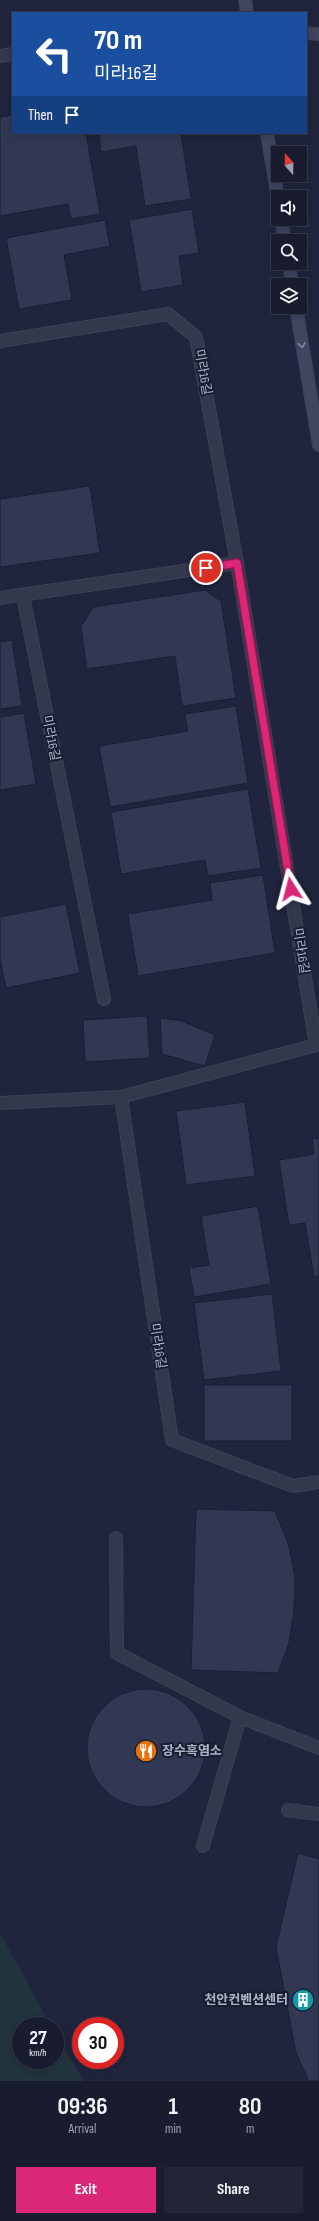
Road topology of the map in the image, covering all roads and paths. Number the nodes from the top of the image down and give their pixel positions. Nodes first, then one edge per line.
1 (245, 0) edge
2 (247, 12) edge
3 (307, 33) edge
4 (319, 34) edge
5 (12, 54) edge
6 (0, 56) edge
7 (267, 134) edge
8 (276, 190) edge
9 (297, 314) edge
10 (0, 341) edge
11 (319, 445) edge
12 (237, 563) junction
13 (23, 596) junction
14 (0, 598) edge
15 (104, 998) dead end
16 (318, 1044) edge
17 (121, 1098) junction
18 (0, 1103) edge
19 (319, 1482) edge
20 (116, 1538) dead end
21 (240, 1717) junction
22 (319, 1748) edge
23 (288, 1810) dead end
24 (319, 1814) edge
25 (203, 1846) dead end

1 - 2 main road
3 - 4 main road
5 - 6 street
7 - 8 main road
9 -> 11 main road
10 - 12 street, 미라16길
12 - 13 street
12 - 16 street, 미라16길
13 - 14 street
13 - 15 street, 미라16길
16 - 17 street, 미라16길
17 - 18 street, 미라16길
17 - 19 street, 미라16길
20 - 21 street
21 - 22 street
21 - 25 street
23 - 24 street

